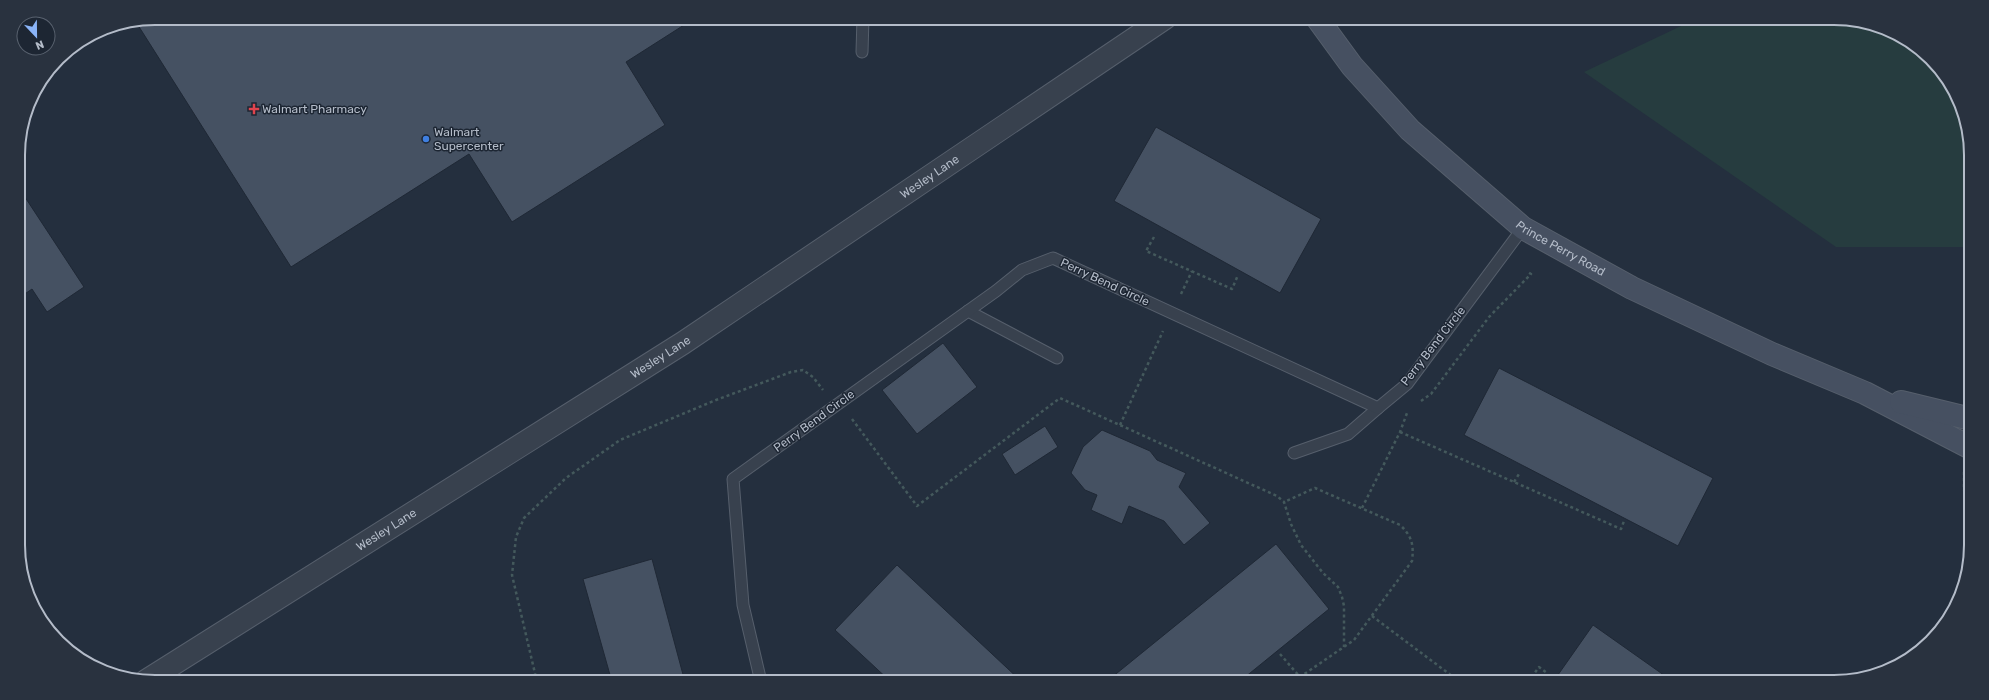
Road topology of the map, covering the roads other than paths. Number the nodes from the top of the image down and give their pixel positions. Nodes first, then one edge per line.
1 (863, 25) edge
2 (1155, 25) edge
3 (1321, 25) edge
4 (862, 52) dead end
5 (1523, 228) junction
6 (968, 311) junction
7 (1057, 358) dead end
8 (1865, 393) junction
9 (1378, 408) junction
10 (1964, 417) edge
11 (1964, 444) edge
12 (1294, 453) dead end
13 (156, 675) edge
14 (759, 675) edge

1 - 4 lane
2 - 13 street, Wesley Lane
3 - 5 street, Prince Perry Road
5 - 8 street, Prince Perry Road
5 - 9 lane, Perry Bend Circle
6 - 7 lane
6 - 9 lane, Perry Bend Circle
6 - 14 lane, Perry Bend Circle
8 - 10 street, Prince Perry Road
8 - 11 street, Prince Perry Road
9 - 12 lane

